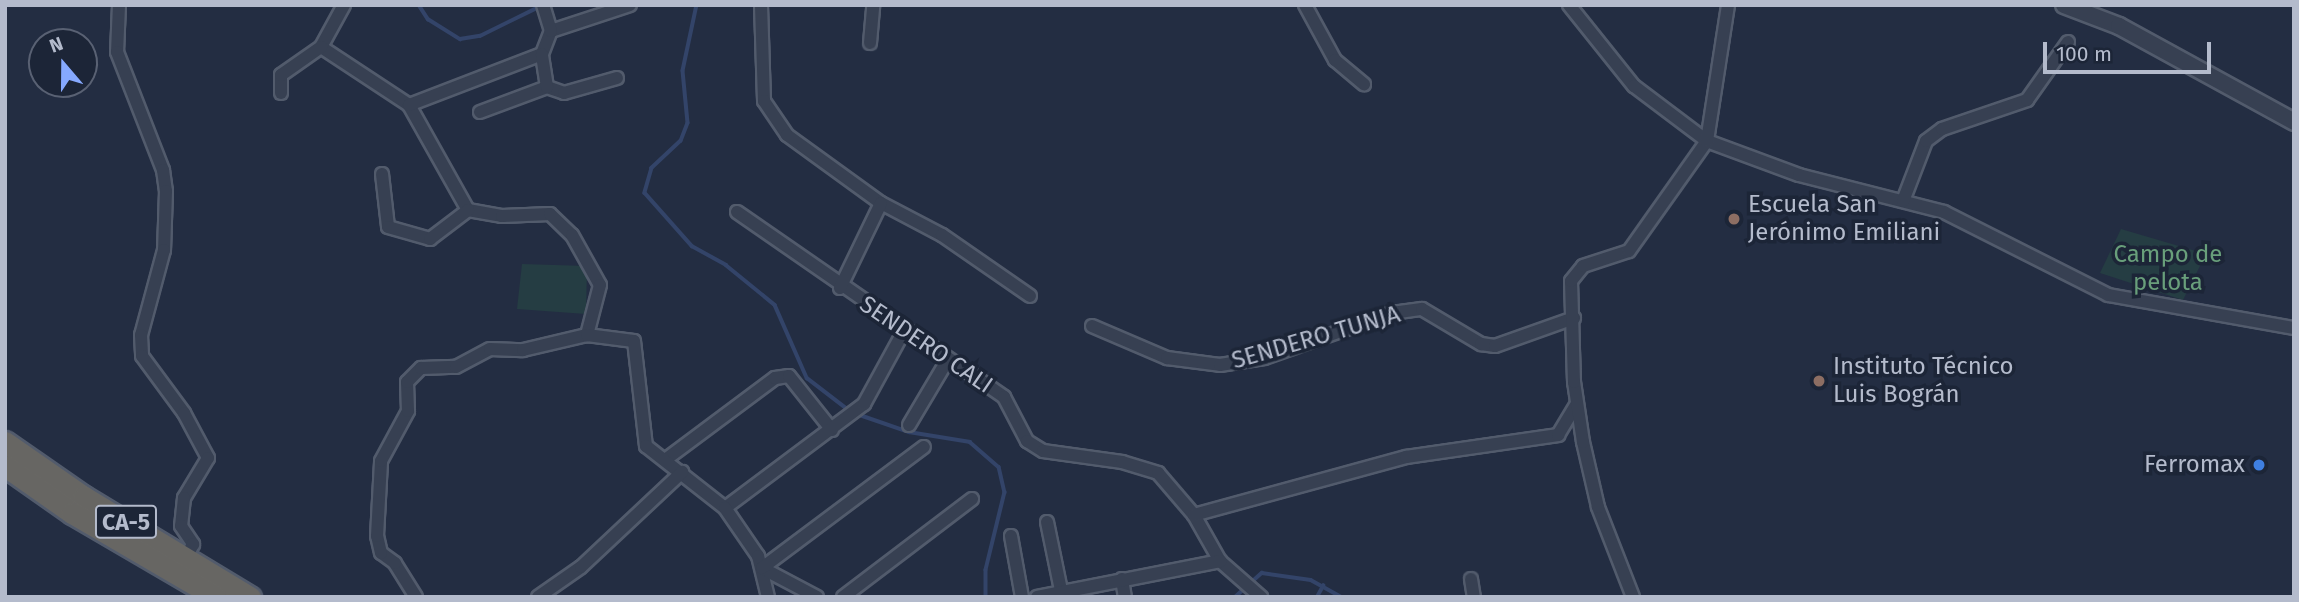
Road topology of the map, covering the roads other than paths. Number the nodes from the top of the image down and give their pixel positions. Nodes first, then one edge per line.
1 (119, 5) edge
2 (344, 5) edge
3 (630, 5) edge
4 (761, 5) edge
5 (873, 5) edge
6 (1305, 5) edge
7 (1569, 5) edge
8 (1728, 5) edge
9 (2064, 5) edge
10 (544, 9) edge
11 (551, 31) junction
12 (2068, 42) dead end
13 (870, 43) dead end
14 (321, 47) junction
15 (542, 54) junction
16 (617, 78) dead end
17 (1364, 84) dead end
18 (547, 87) junction
19 (281, 93) dead end
20 (409, 105) junction
21 (480, 112) dead end
22 (2294, 122) edge
23 (1707, 141) junction
24 (382, 174) dead end
25 (1903, 201) junction
26 (881, 203) junction
27 (468, 210) junction
28 (737, 212) dead end
29 (840, 288) junction
30 (1030, 296) dead end
31 (1574, 318) junction
32 (1093, 326) dead end
33 (2294, 328) edge
34 (904, 331) junction
35 (587, 335) junction
36 (947, 361) junction
37 (1577, 404) junction
38 (909, 425) dead end
39 (832, 430) junction
40 (5, 442) edge
41 (924, 447) dead end
42 (665, 460) junction
43 (5, 466) edge
44 (682, 472) junction
45 (972, 499) dead end
46 (724, 508) junction
47 (1194, 515) junction
48 (1047, 522) dead end
49 (1011, 537) dead end
50 (186, 558) junction
51 (1220, 561) junction
52 (762, 568) junction
53 (1122, 579) junction
54 (1471, 579) dead end
55 (1060, 590) junction
56 (1258, 592) edge
57 (216, 597) edge
58 (250, 597) edge
59 (415, 597) edge
60 (538, 597) edge
61 (768, 597) edge
62 (817, 597) edge
63 (843, 597) edge
64 (1022, 597) edge
65 (1037, 597) edge
66 (1125, 597) edge
67 (1474, 597) edge
68 (1633, 597) edge

1 - 50 street
2 - 14 street
3 - 11 street
4 - 26 street
5 - 13 street
6 - 17 street
7 - 23 street
8 - 23 street
9 - 22 street
10 - 11 street
11 - 15 street
12 - 25 street
14 - 19 street
14 - 20 street
15 - 18 street
15 - 20 street
16 - 18 street
18 - 21 street
20 - 27 street
23 - 25 street
23 - 31 street
24 - 27 street
25 - 33 street
26 - 29 street
26 - 30 street
27 - 35 street
28 - 29 street, SENDERO CALI
29 - 34 street, SENDERO CALI
31 - 32 street, SENDERO TUNJA
31 - 37 street
34 - 36 street, SENDERO CALI
34 - 39 street
35 - 42 street
35 - 59 street
36 - 38 street
36 - 47 street, SENDERO CALI
37 - 47 street
37 - 68 street
39 - 42 street
39 - 46 street
40 - 50 highway, CA-5
41 - 52 street
42 - 44 street
43 - 57 highway, CA-5
44 - 46 street
44 - 60 street
45 - 63 street
46 - 52 street
47 - 51 street, SENDERO CALI
48 - 55 street
49 - 64 street
50 - 58 highway, CA-5
51 - 53 street
51 - 56 street, SENDERO CALI
52 - 61 street
52 - 62 street
53 - 55 street
53 - 66 street
54 - 67 street
55 - 65 street

